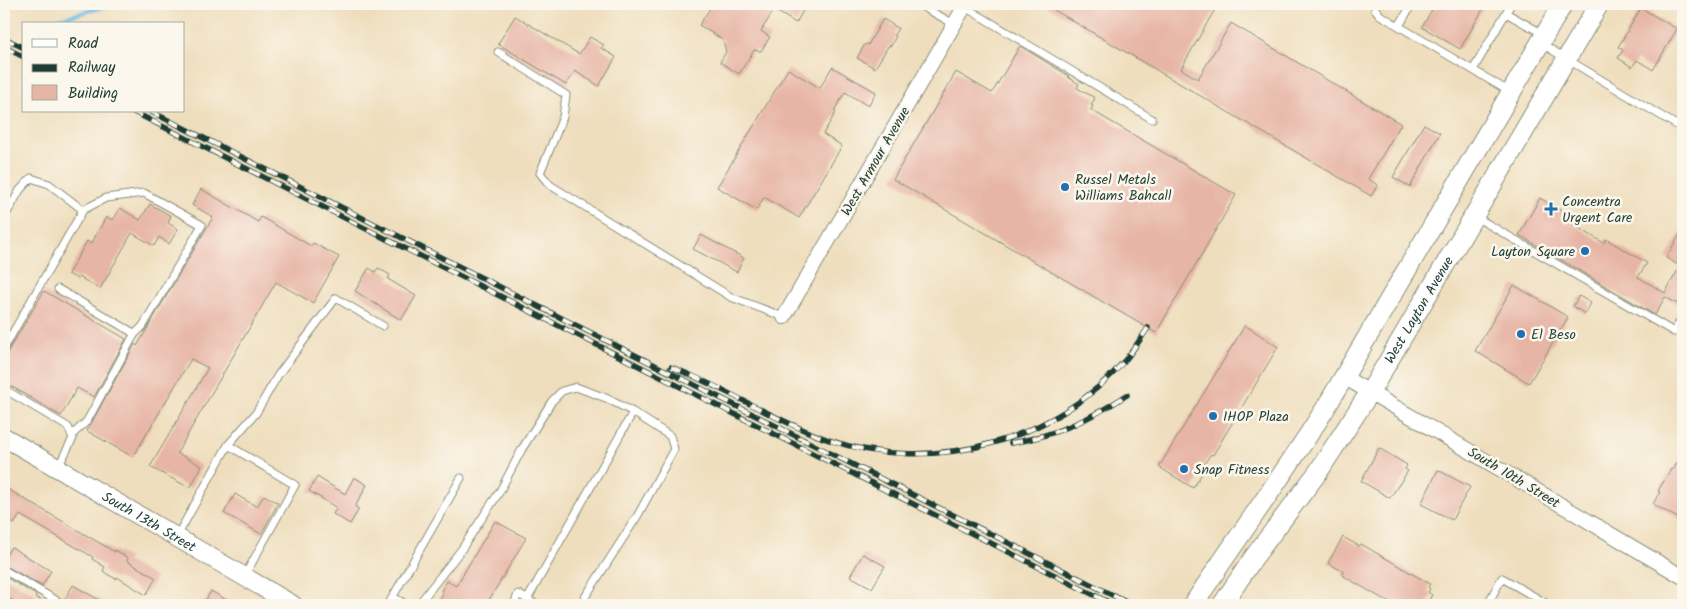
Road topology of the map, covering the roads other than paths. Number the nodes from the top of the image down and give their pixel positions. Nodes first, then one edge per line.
1 (918, 4) edge
2 (1375, 4) edge
3 (1412, 4) edge
4 (1511, 4) edge
5 (1563, 4) edge
6 (1598, 4) edge
7 (966, 5) edge
8 (1506, 13) junction
9 (954, 24) junction
10 (1399, 26) junction
11 (1543, 39) junction
12 (498, 52) dead end
13 (1566, 58) junction
14 (1473, 70) junction
15 (1511, 93) junction
16 (1152, 119) dead end
17 (1683, 128) edge
18 (83, 210) junction
19 (1474, 216) junction
20 (4, 218) edge
21 (58, 290) dead end
22 (1683, 316) edge
23 (784, 317) joint
24 (383, 326) dead end
25 (134, 336) junction
26 (4, 348) edge
27 (1344, 377) junction
28 (4, 389) edge
29 (1370, 392) junction
30 (633, 412) junction
31 (72, 435) junction
32 (4, 438) edge
33 (228, 445) junction
34 (57, 469) junction
35 (461, 478) dead end
36 (176, 538) junction
37 (4, 570) edge
38 (244, 577) junction
39 (1683, 577) edge
40 (393, 597) junction
41 (527, 600) junction
42 (64, 605) edge
43 (293, 605) edge
44 (388, 605) edge
45 (407, 605) edge
46 (418, 605) edge
47 (514, 605) edge
48 (538, 605) edge
49 (580, 605) edge
50 (1192, 605) edge
51 (1222, 605) edge
52 (1486, 605) edge
53 (1549, 605) edge

1 - 9 lane
2 - 10 lane
3 - 10 lane
4 - 8 lane
5 - 11 main road
6 - 13 main road, West Layton Avenue
7 - 9 street, West Armour Avenue
7 - 16 lane
8 - 11 lane
8 - 14 lane
9 - 23 street, West Armour Avenue
10 - 14 lane
11 - 13 lane
11 - 15 main road
12 - 23 lane
13 - 17 lane
13 - 19 main road, West Layton Avenue
14 - 15 lane
15 - 27 main road
18 - 20 lane
18 - 25 lane
18 - 26 lane
19 - 22 lane
19 - 29 main road, West Layton Avenue
21 - 25 lane
24 - 33 lane
25 - 31 lane
27 - 29 street, South 10th Street
27 - 50 main road
28 - 31 lane
29 - 39 street, South 10th Street
29 - 51 main road, West Layton Avenue
30 - 41 lane
30 - 46 lane
30 - 49 lane
31 - 34 lane
32 - 34 street, South 13th Street
33 - 36 lane
33 - 38 lane
34 - 36 street, South 13th Street
35 - 40 lane
36 - 38 street, South 13th Street
37 - 42 lane
38 - 43 street, South 13th Street
40 - 44 lane
40 - 45 lane
41 - 47 lane
41 - 48 lane
52 - 53 lane

